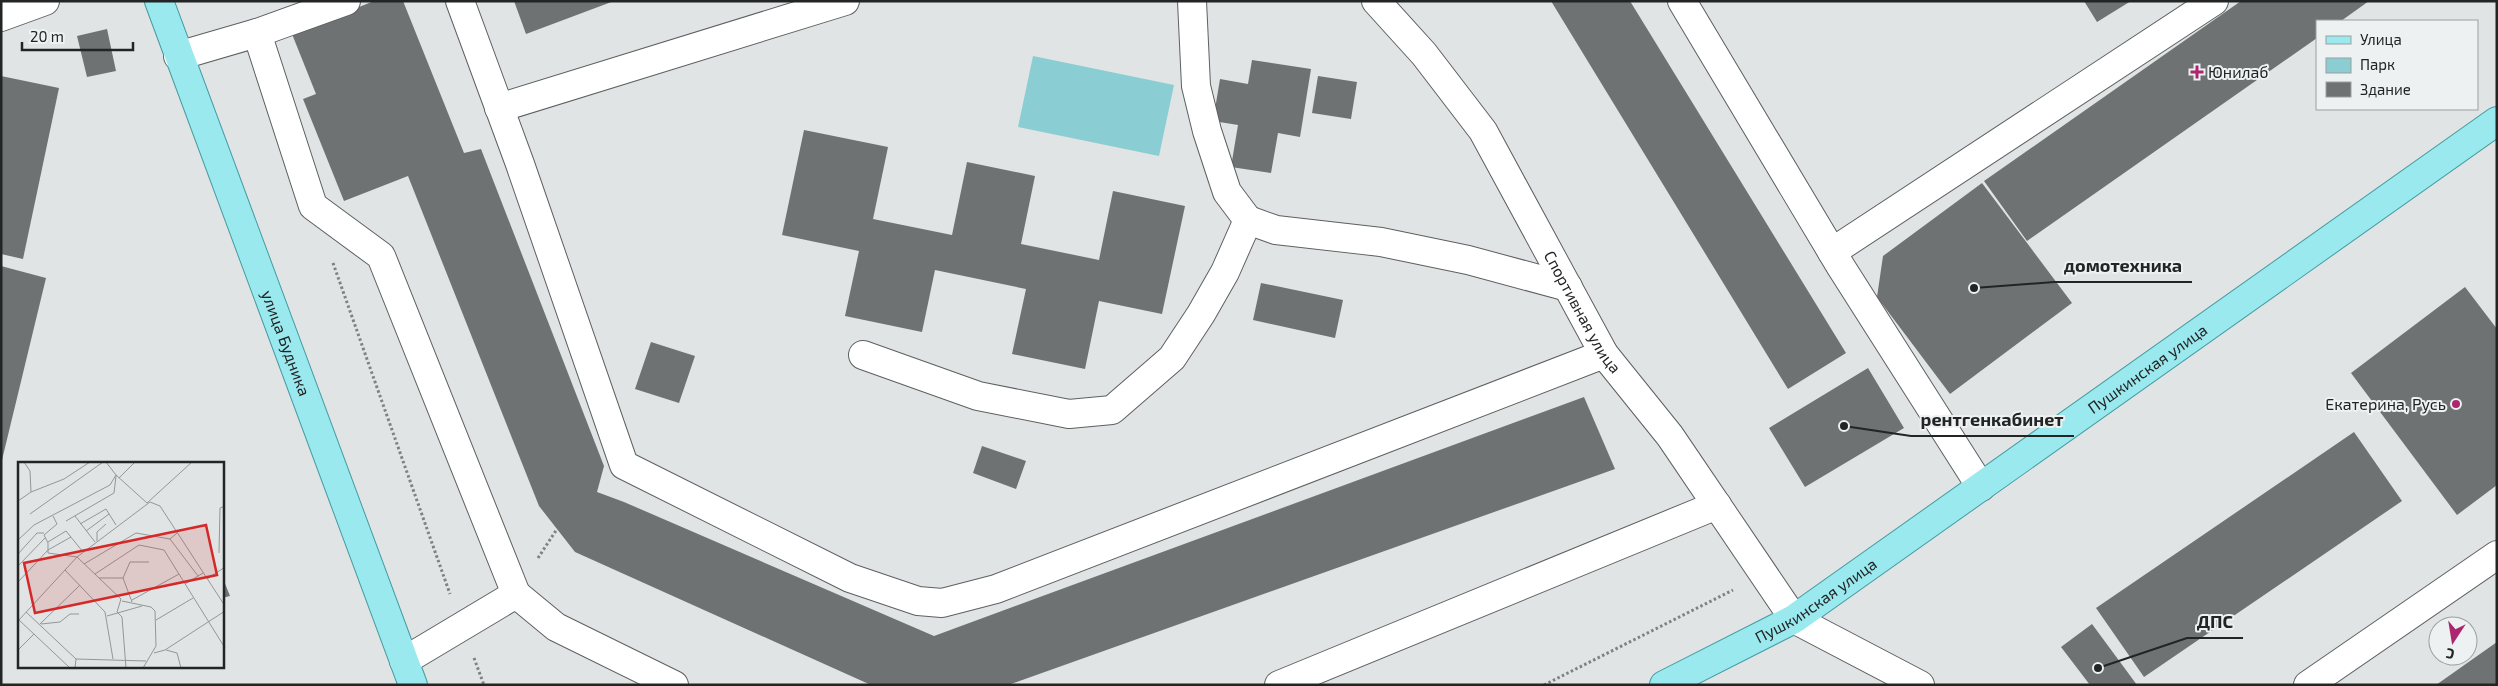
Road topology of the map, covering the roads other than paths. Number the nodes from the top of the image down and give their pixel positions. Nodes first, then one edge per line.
1 (45, 1) edge
2 (159, 1) edge
3 (346, 1) edge
4 (460, 1) edge
5 (845, 1) edge
6 (1192, 1) edge
7 (1376, 1) edge
8 (1682, 1) edge
9 (2214, 1) edge
10 (1, 17) edge
11 (257, 33) junction
12 (178, 56) junction
13 (500, 108) junction
14 (2497, 121) edge
15 (1248, 220) junction
16 (1832, 252) junction
17 (1568, 288) junction
18 (1604, 354) junction
19 (862, 355) dead end
20 (1981, 487) junction
21 (1717, 505) junction
22 (2497, 555) edge
23 (516, 594) junction
24 (1794, 619) junction
25 (408, 673) edge
26 (1697, 677) edge
27 (674, 685) edge
28 (1279, 685) edge
29 (1664, 685) edge
30 (1920, 685) edge
31 (2308, 685) edge

1 - 10 lane
2 - 12 main road, улица Будника
3 - 11 lane
4 - 13 lane
5 - 13 lane
6 - 15 lane
7 - 17 lane, Спортивная улица
8 - 16 lane
9 - 16 lane
11 - 12 lane
11 - 23 lane
12 - 25 main road, улица Будника
13 - 18 lane
14 - 20 main road, Пушкинская улица
15 - 17 lane
15 - 19 lane
16 - 20 lane
17 - 18 lane, Спортивная улица
18 - 21 lane, Спортивная улица
20 - 24 main road, Пушкинская улица
21 - 24 lane, Спортивная улица
21 - 28 lane
22 - 31 lane
23 - 25 lane
23 - 27 lane
24 - 26 main road, Пушкинская улица
24 - 30 lane
26 - 29 main road, Пушкинская улица

